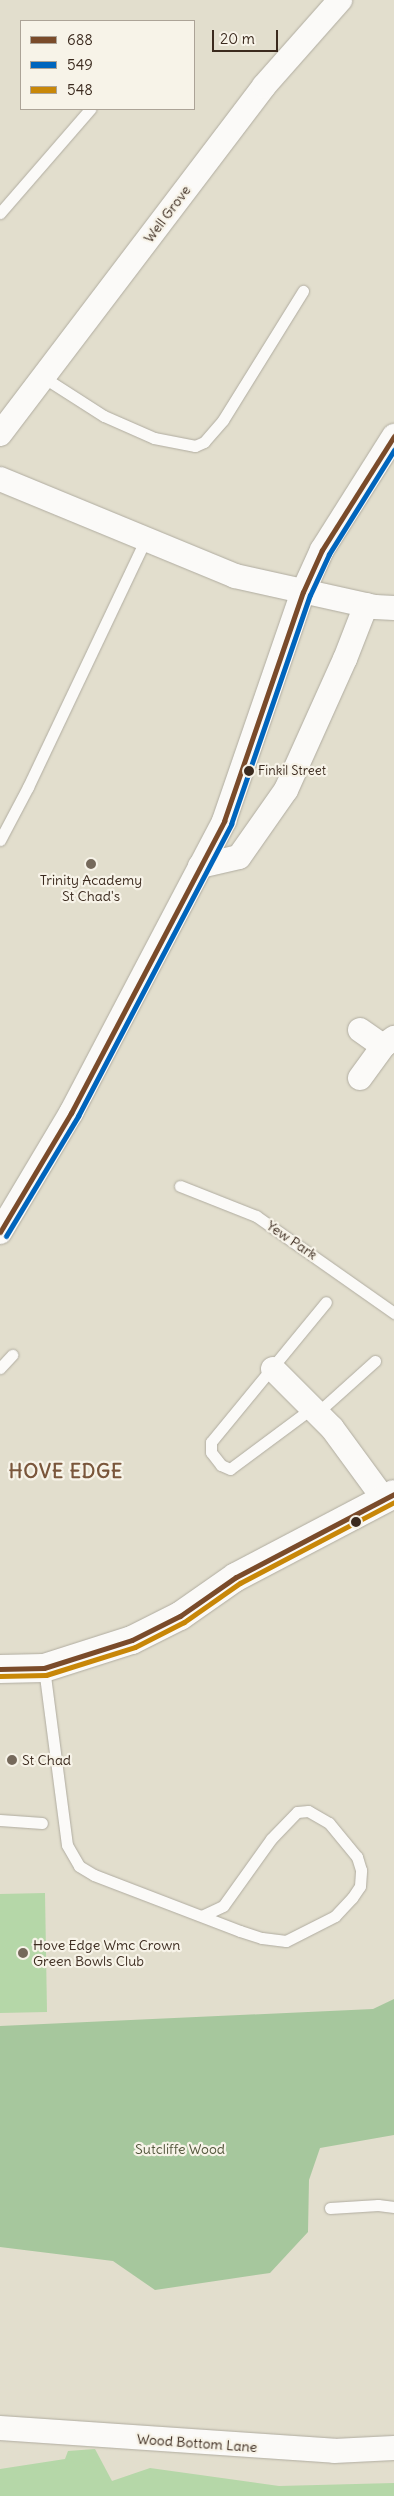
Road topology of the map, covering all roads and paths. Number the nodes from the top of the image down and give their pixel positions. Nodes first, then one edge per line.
1 (340, 0) edge
2 (89, 110) edge
3 (0, 213) edge
4 (303, 291) dead end
5 (43, 377) junction
6 (0, 434) edge
7 (394, 436) edge
8 (0, 479) edge
9 (146, 539) junction
10 (303, 592) junction
11 (366, 605) junction
12 (394, 608) edge
13 (0, 840) edge
14 (200, 866) junction
15 (360, 1030) dead end
16 (389, 1042) edge
17 (360, 1078) dead end
18 (180, 1186) dead end
19 (0, 1232) edge
20 (326, 1302) dead end
21 (394, 1313) edge
22 (12, 1354) dead end
23 (375, 1361) dead end
24 (0, 1368) edge
25 (273, 1370) junction
26 (314, 1410) junction
27 (389, 1496) edge
28 (44, 1668) junction
29 (0, 1669) edge
30 (0, 1820) edge
31 (42, 1823) dead end
32 (202, 1916) junction
33 (330, 2208) dead end
34 (394, 2208) edge
35 (0, 2428) edge
36 (394, 2448) edge

1 - 5 street, Well Grove
2 - 3 lane
4 - 5 lane
5 - 6 street, Well Grove
7 - 10 street
8 - 9 street
9 - 10 street
9 - 13 lane
10 - 11 street
10 - 14 street
11 - 12 street
11 - 14 street
14 - 19 street
15 - 16 street
16 - 17 street
18 - 21 lane, Yew Park
20 - 25 lane
22 - 24 lane
23 - 26 lane
25 - 26 street
25 - 26 lane
26 - 27 street
27 - 28 main road
28 - 29 main road
28 - 32 lane
30 - 31 lane
32 - 32 lane
33 - 34 lane
35 - 36 street, Wood Bottom Lane

